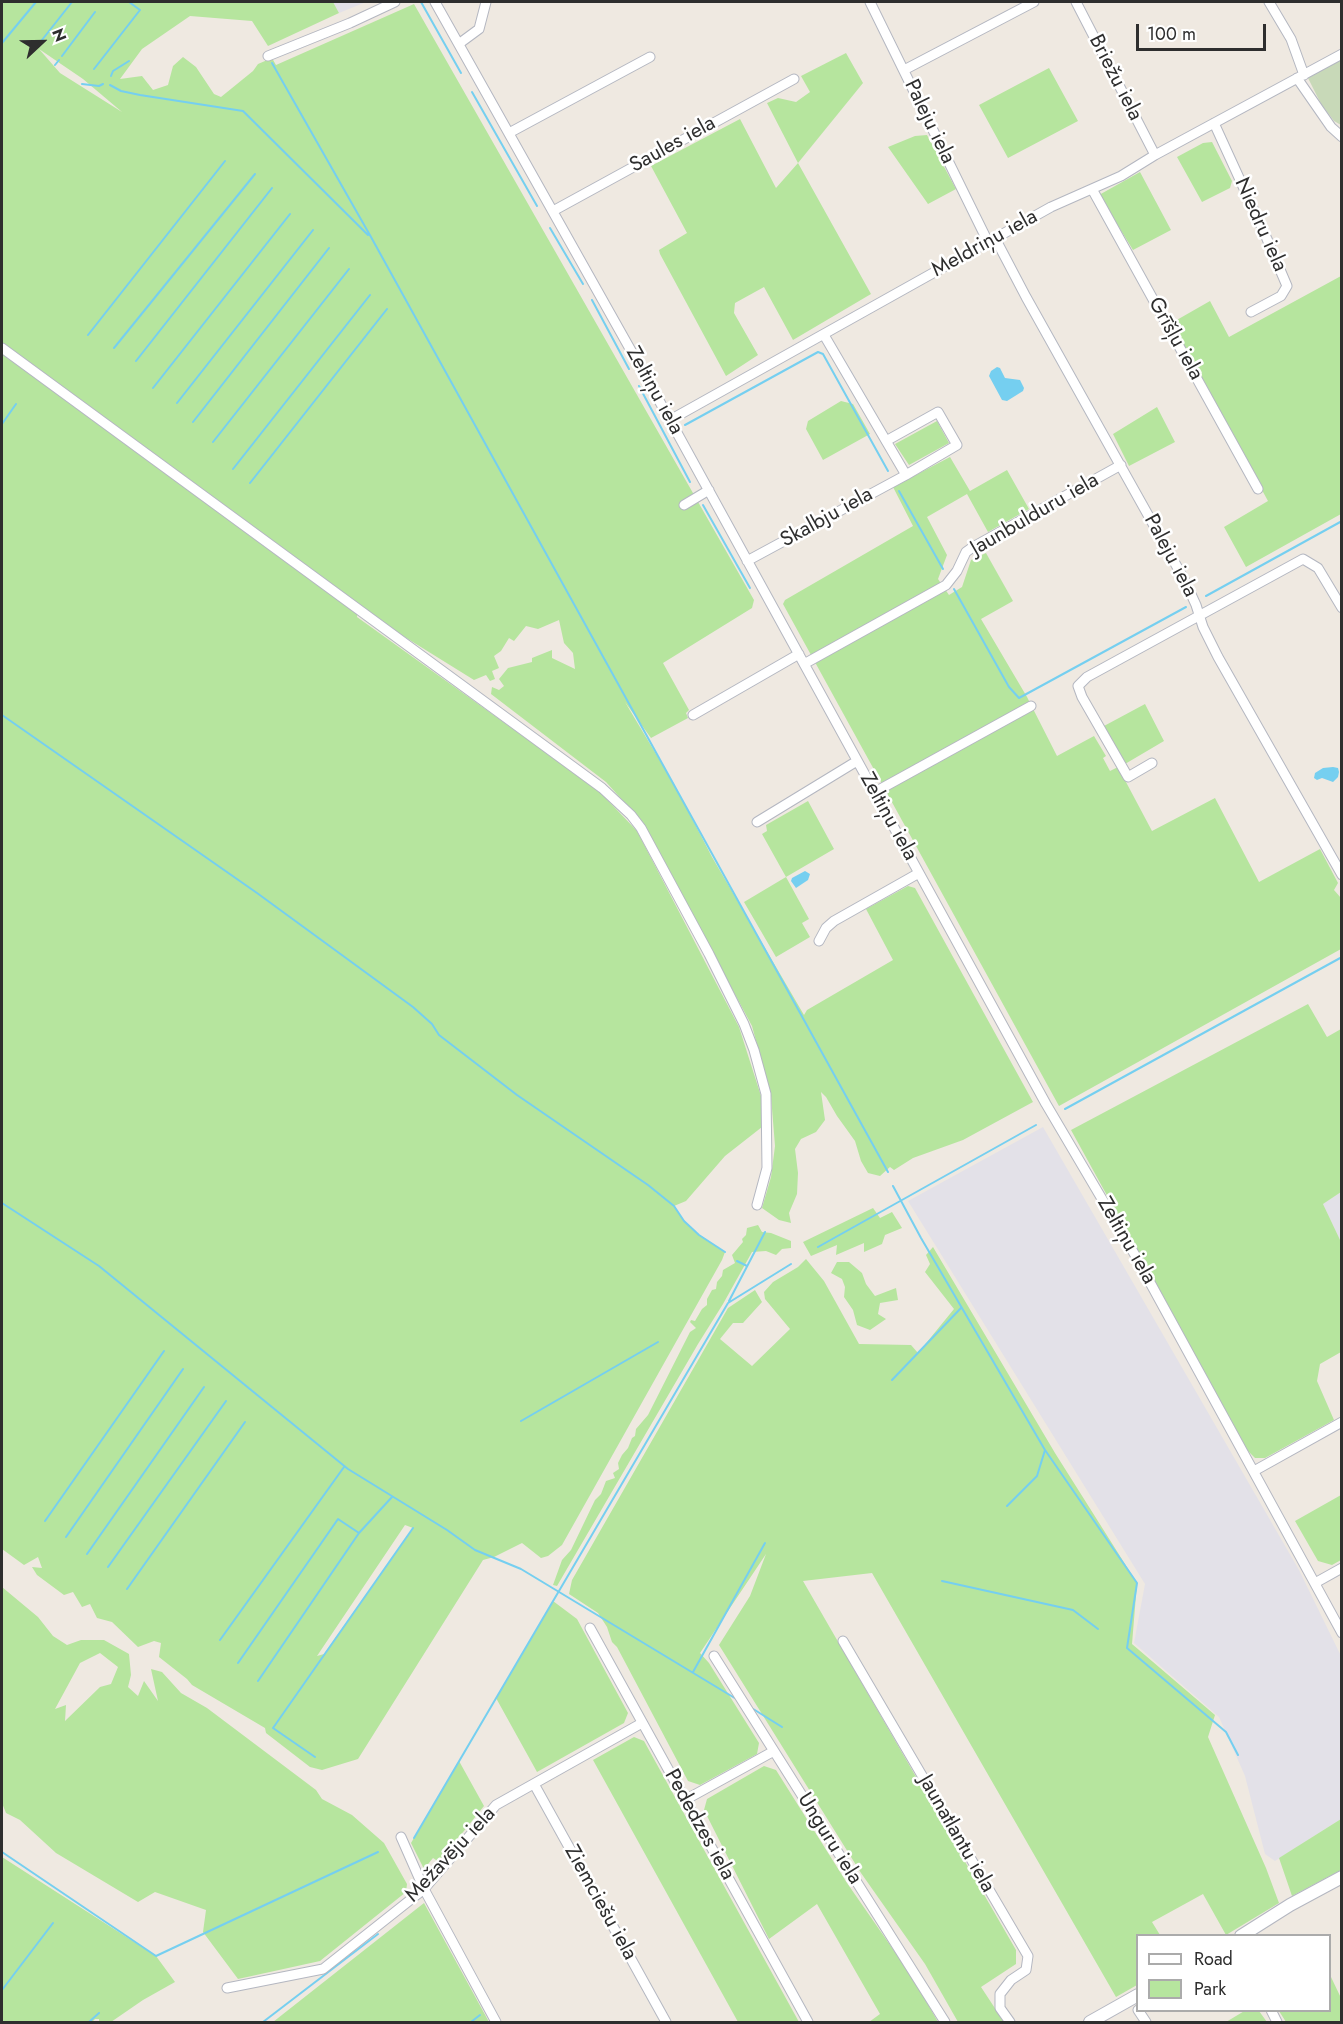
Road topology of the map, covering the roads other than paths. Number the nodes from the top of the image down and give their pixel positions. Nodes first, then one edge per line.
1 (395, 2) edge
2 (435, 2) edge
3 (486, 2) edge
4 (870, 2) edge
5 (1034, 2) edge
6 (1076, 2) edge
7 (1269, 2) edge
8 (460, 43) junction
9 (1341, 54) edge
10 (268, 56) dead end
11 (650, 57) dead end
12 (904, 70) junction
13 (1301, 76) junction
14 (794, 79) dead end
15 (1214, 123) junction
16 (509, 133) junction
17 (1341, 137) edge
18 (1155, 155) junction
19 (1092, 189) junction
20 (553, 211) junction
21 (992, 240) junction
22 (1251, 312) dead end
23 (824, 335) junction
24 (2, 348) edge
25 (670, 420) junction
26 (886, 441) junction
27 (1121, 465) junction
28 (906, 475) junction
29 (1258, 489) dead end
30 (709, 490) junction
31 (684, 505) dead end
32 (747, 561) junction
33 (1341, 608) edge
34 (1199, 615) junction
35 (799, 654) junction
36 (804, 664) junction
37 (1031, 706) dead end
38 (693, 715) dead end
39 (857, 761) junction
40 (1152, 763) dead end
41 (874, 792) junction
42 (757, 822) dead end
43 (919, 873) junction
44 (1341, 875) edge
45 (819, 941) dead end
46 (757, 1205) dead end
47 (1341, 1422) edge
48 (1254, 1471) junction
49 (1341, 1568) edge
50 (1315, 1583) junction
51 (590, 1628) dead end
52 (1341, 1633) edge
53 (843, 1641) dead end
54 (714, 1656) dead end
55 (642, 1723) junction
56 (774, 1751) junction
57 (534, 1784) junction
58 (685, 1800) junction
59 (401, 1837) dead end
60 (1341, 1877) edge
61 (424, 1889) junction
62 (1242, 1934) edge
63 (227, 1988) dead end
64 (1136, 2004) edge
65 (496, 2022) edge
66 (666, 2022) edge
67 (808, 2022) edge
68 (945, 2022) edge
69 (1010, 2022) edge
70 (1090, 2022) edge

1 - 10 street
2 - 8 street, Zeltiņu iela
3 - 8 street
4 - 12 street, Paleju iela
5 - 12 street
6 - 18 street, Briežu iela
7 - 13 street
8 - 16 street, Zeltiņu iela
9 - 13 street, Meldriņu iela
11 - 16 street
12 - 21 street, Paleju iela
13 - 15 street, Meldriņu iela
13 - 17 street
14 - 20 street, Saules iela
15 - 18 street, Meldriņu iela
15 - 22 street, Niedru iela
16 - 20 street, Zeltiņu iela
18 - 19 street, Meldriņu iela
19 - 21 street, Meldriņu iela
19 - 29 street, Grīšļu iela
20 - 25 street, Zeltiņu iela
21 - 23 street, Meldriņu iela
21 - 27 street, Paleju iela
23 - 25 street, Meldriņu iela
23 - 26 street
24 - 46 street
25 - 30 street, Zeltiņu iela
26 - 28 street
26 - 28 street, Skalbju iela
27 - 34 street, Paleju iela
27 - 36 street, Jaunbulduru iela
28 - 32 street, Skalbju iela
30 - 31 street
30 - 32 street, Zeltiņu iela
32 - 35 street, Zeltiņu iela
33 - 34 street
34 - 40 street
34 - 44 street, Paleju iela
35 - 36 street, Zeltiņu iela
35 - 38 street
36 - 39 street, Zeltiņu iela
37 - 41 street
39 - 41 street, Zeltiņu iela
39 - 42 street
41 - 43 street, Zeltiņu iela
43 - 45 street
43 - 48 street, Zeltiņu iela
47 - 48 street
48 - 50 street, Zeltiņu iela
49 - 50 street
50 - 52 street, Zeltiņu iela
51 - 55 street, Pededzes iela
53 - 69 street, Jaunatlantu iela
54 - 56 street, Unguru iela
55 - 57 street, Mežavēju iela
55 - 58 street, Pededzes iela
56 - 58 street
56 - 68 street, Unguru iela
57 - 61 street, Mežavēju iela
57 - 66 street, Ziemciešu iela
58 - 67 street, Pededzes iela
59 - 61 street
60 - 62 street
61 - 63 street, Mežavēju iela
61 - 65 street
64 - 70 street

